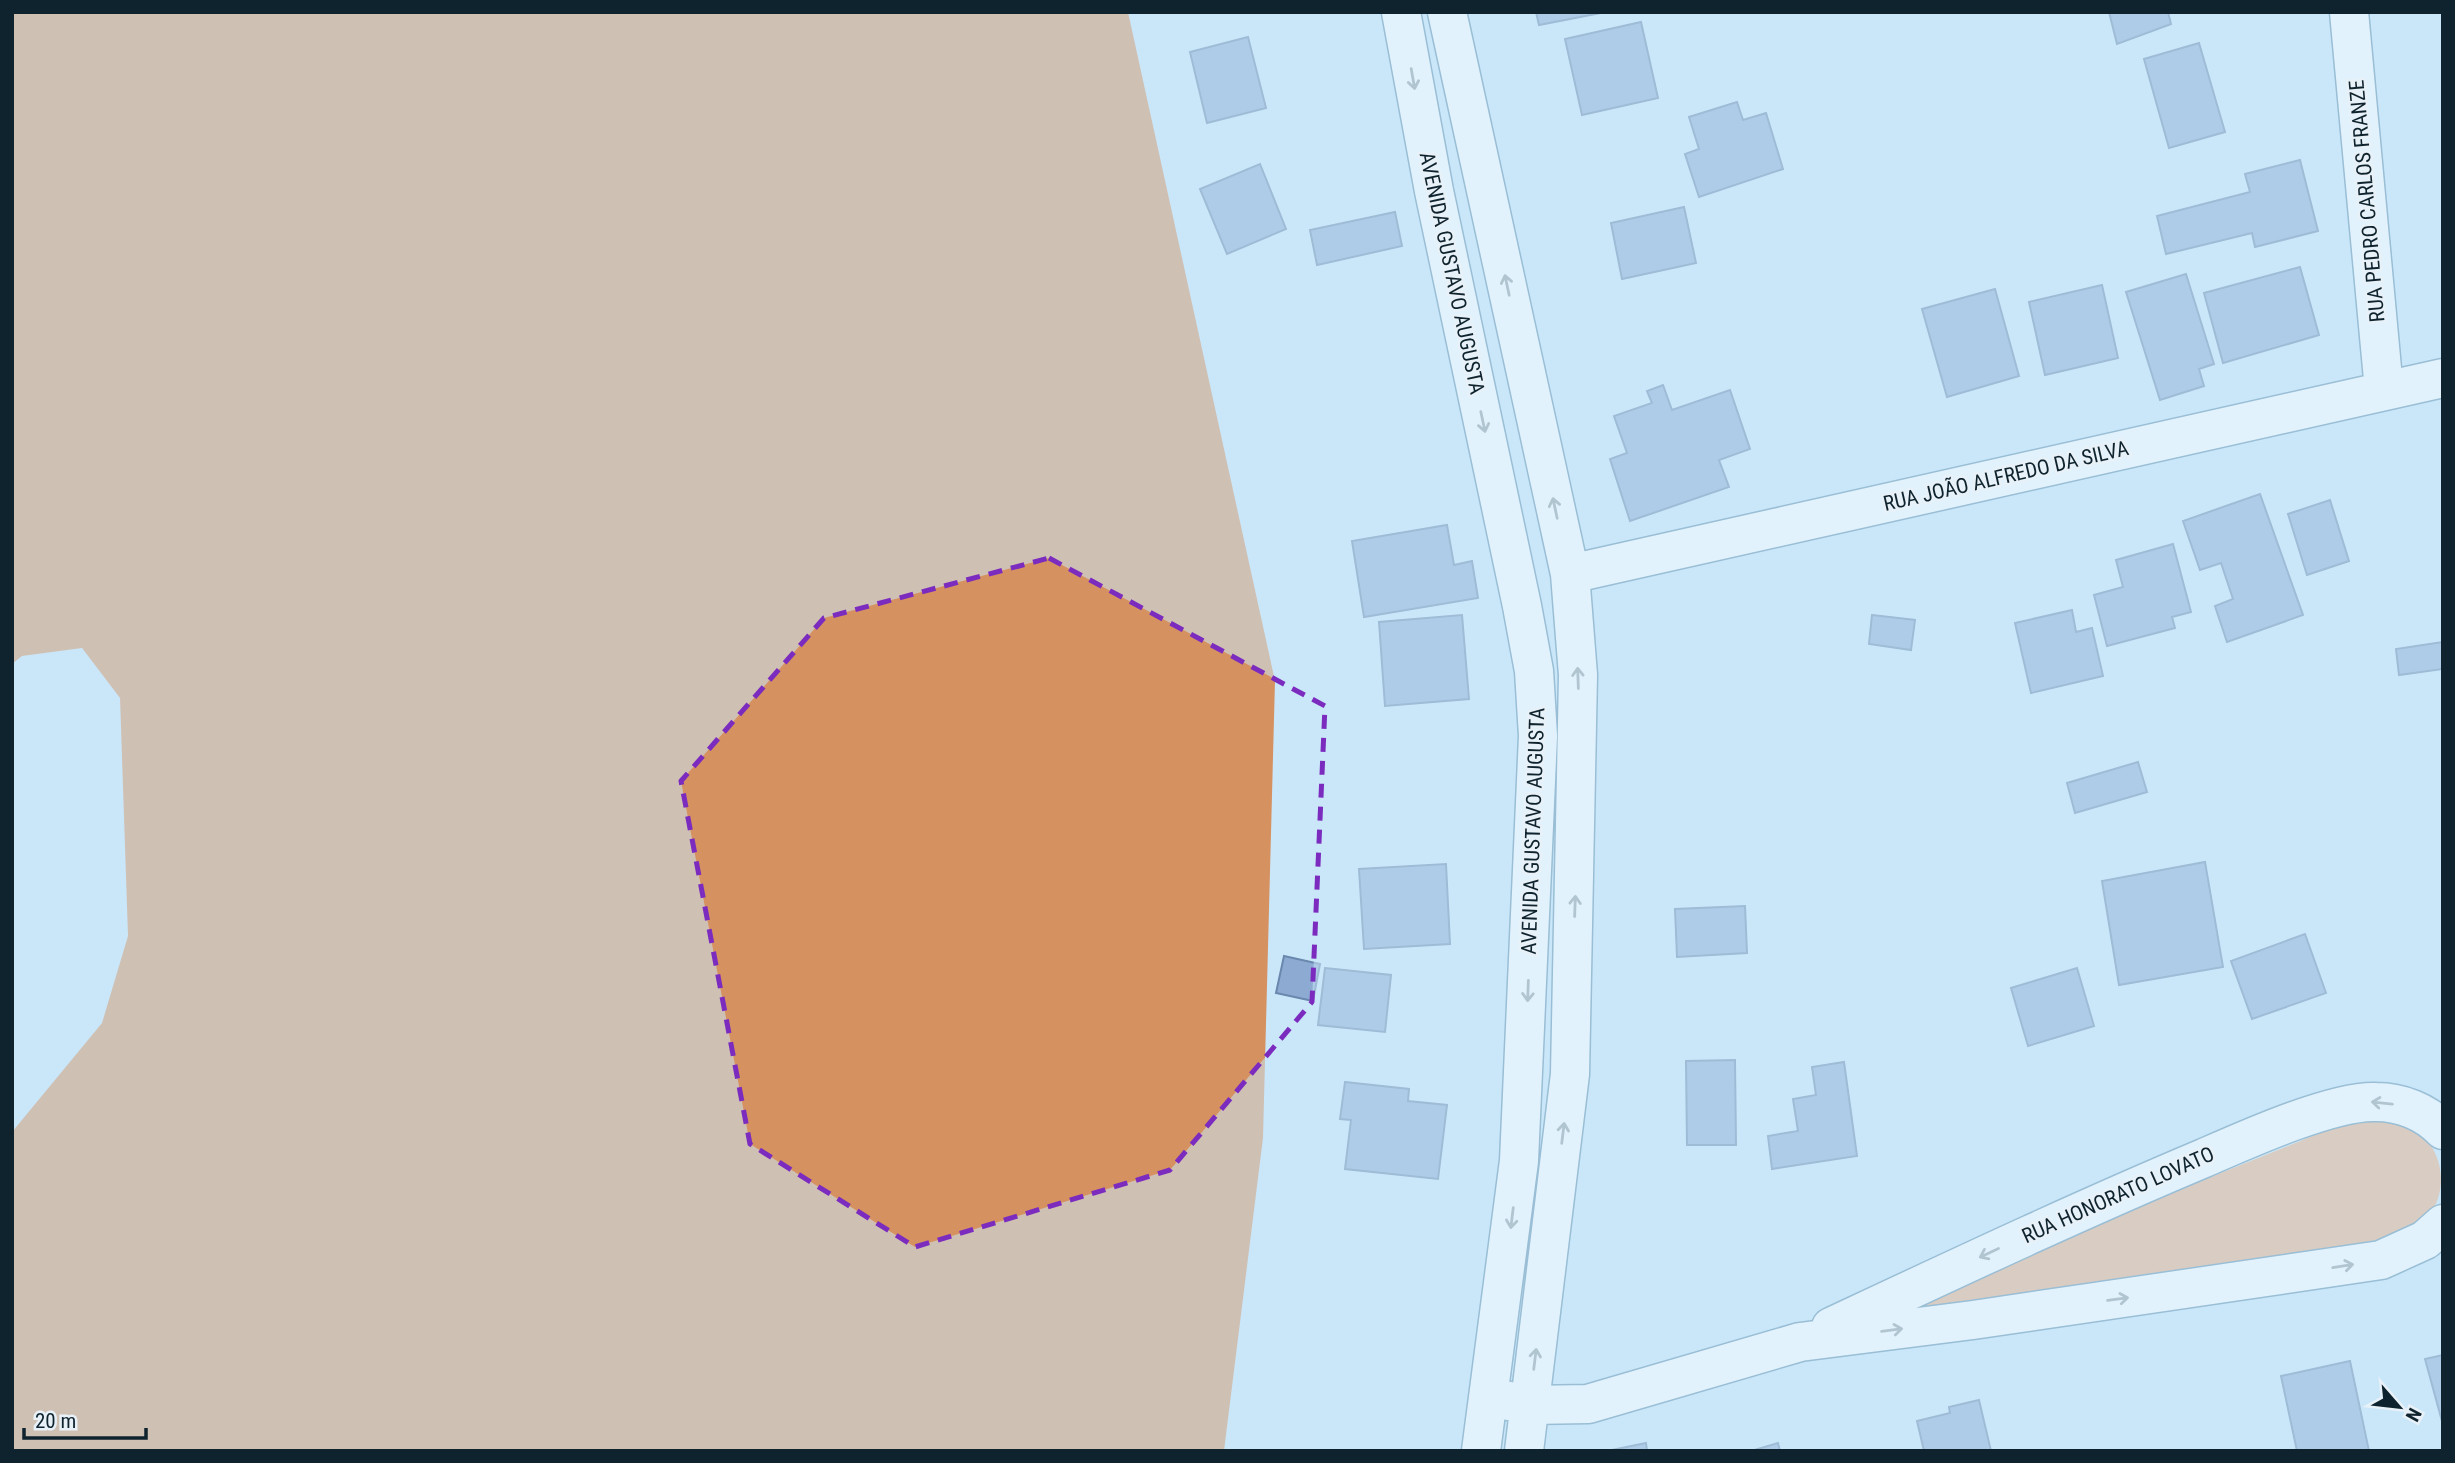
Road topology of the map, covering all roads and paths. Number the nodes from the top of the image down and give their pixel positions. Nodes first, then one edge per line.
1 (1401, 12) edge
2 (1447, 12) edge
3 (2349, 12) edge
4 (2443, 378) edge
5 (2384, 390) junction
6 (1570, 574) junction
7 (2443, 1130) edge
8 (2443, 1224) edge
9 (1800, 1342) junction
10 (1488, 1398) junction
11 (1530, 1405) junction
12 (1480, 1451) edge
13 (1524, 1451) edge

1 -> 10 street, AVENIDA GUSTAVO AUGUSTA
6 -> 2 street, AVENIDA GUSTAVO AUGUSTA
3 - 5 street, RUA PEDRO CARLOS FRANZE
4 - 5 street, RUA JOÃO ALFREDO DA SILVA
5 - 6 street, RUA JOÃO ALFREDO DA SILVA
11 -> 6 street, AVENIDA GUSTAVO AUGUSTA
7 -> 9 street, RUA HONORATO LOVATO
9 -> 8 street, RUA HONORATO LOVATO
9 - 11 street, RUA HONORATO LOVATO
10 - 11 street, RUA HONORATO LOVATO
10 - 12 street, AVENIDA GUSTAVO AUGUSTA
11 - 13 street, AVENIDA GUSTAVO AUGUSTA

